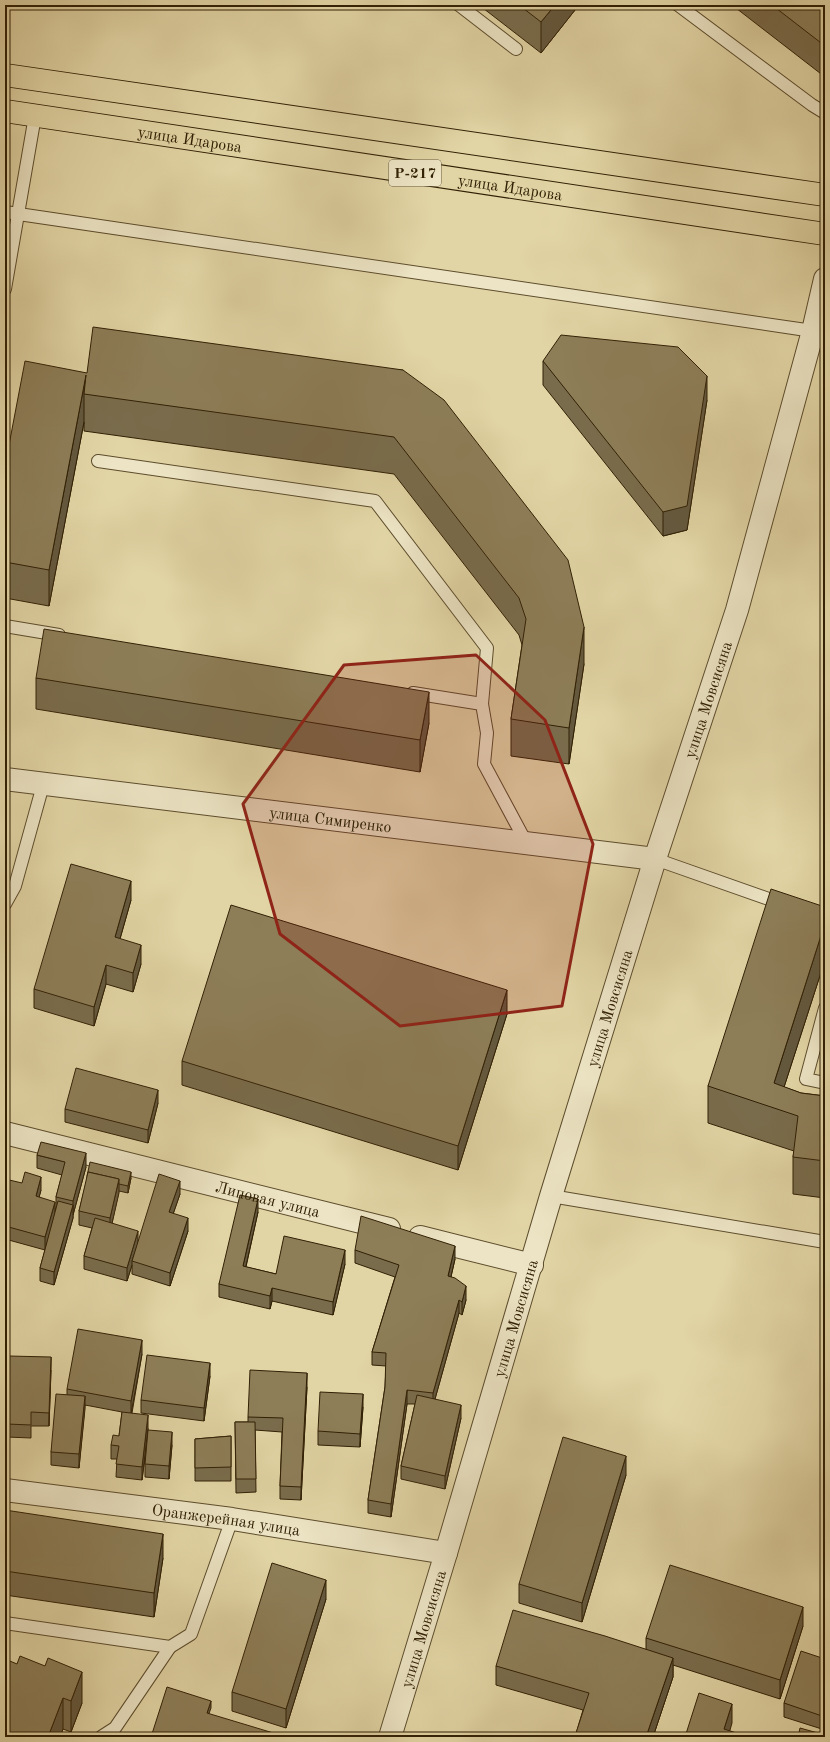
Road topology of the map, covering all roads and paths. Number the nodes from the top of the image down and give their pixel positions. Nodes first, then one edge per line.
1 (459, 5) edge
2 (678, 5) edge
3 (516, 50) dead end
4 (5, 75) edge
5 (5, 111) edge
6 (825, 113) edge
7 (35, 116) junction
8 (825, 195) edge
9 (5, 212) edge
10 (18, 214) junction
11 (825, 234) edge
12 (825, 279) edge
13 (5, 289) edge
14 (814, 331) junction
15 (98, 461) dead end
16 (5, 626) edge
17 (68, 636) edge
18 (404, 691) edge
19 (482, 704) junction
20 (5, 779) edge
21 (43, 784) junction
22 (528, 844) junction
23 (656, 860) junction
24 (5, 904) edge
25 (796, 909) edge
26 (825, 1008) edge
27 (825, 1083) edge
28 (5, 1132) edge
29 (551, 1196) junction
30 (825, 1242) edge
31 (532, 1265) junction
32 (5, 1490) edge
33 (232, 1519) junction
34 (446, 1553) junction
35 (5, 1623) edge
36 (170, 1647) junction
37 (101, 1737) edge
38 (390, 1737) edge

1 - 3 lane
2 - 6 lane
4 - 8 main road
5 - 7 main road, улица Идарова / Р-217
7 - 10 lane
7 - 11 main road, улица Идарова / Р-217
9 - 10 lane
10 - 13 lane
10 - 14 lane
12 - 14 street, улица Мовсисяна
14 - 23 street, улица Мовсисяна
15 - 19 lane
16 - 17 lane
18 - 19 lane
19 - 22 lane
20 - 21 street, улица Симиренко
21 - 22 street, улица Симиренко
21 - 24 lane
22 - 23 street, улица Симиренко
23 - 25 lane
23 - 29 street, улица Мовсисяна
26 - 27 lane
28 - 31 street, Липовая улица
29 - 30 lane
29 - 31 street, улица Мовсисяна
31 - 34 street, улица Мовсисяна
32 - 33 street, Оранжерейная улица
33 - 34 street, Оранжерейная улица
33 - 36 lane
34 - 38 street, улица Мовсисяна
35 - 36 lane
36 - 37 lane

